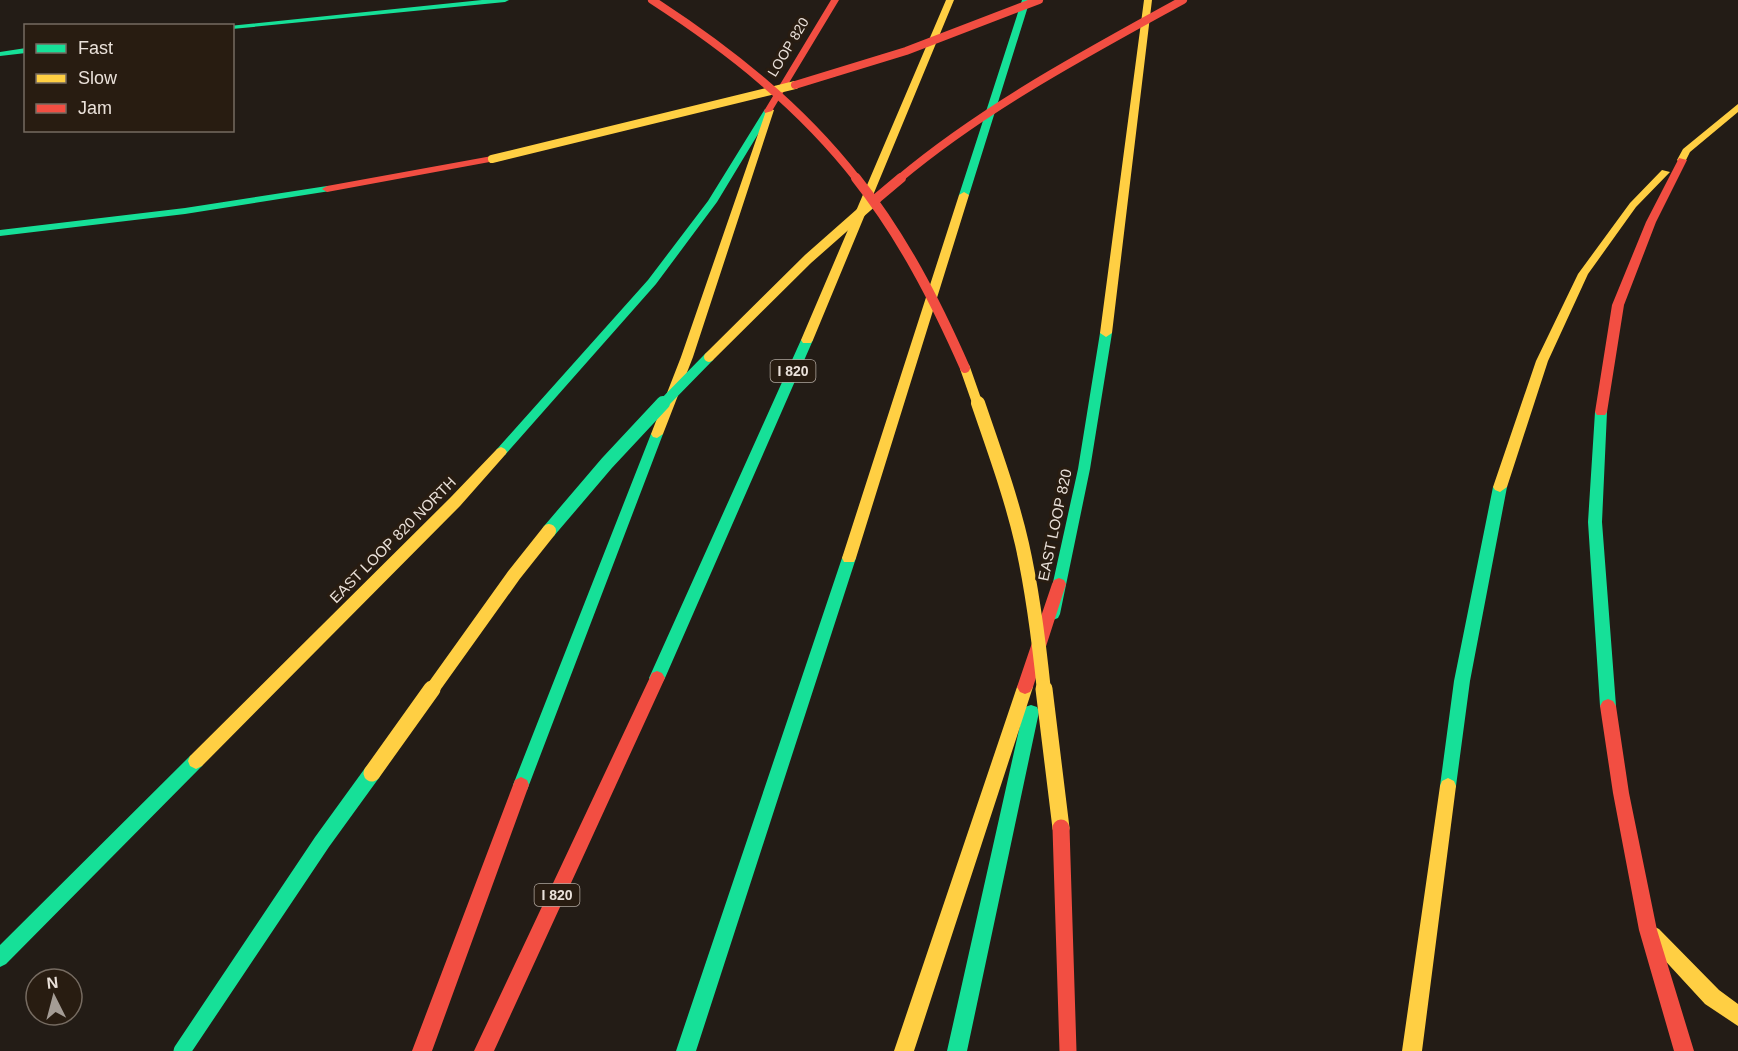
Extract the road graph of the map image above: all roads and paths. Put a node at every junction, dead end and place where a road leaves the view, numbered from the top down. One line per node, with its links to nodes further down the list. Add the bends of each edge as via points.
1 (505, 0): 9 (main road)
2 (652, 0): 26 (main road, bridge, via 755,71 821,132 904,244 939,310 976,395 1007,488 1034,604 1063,852)
3 (835, 0): 13 (main road, LOOP 820)
4 (950, 0): 22 (main road, I 820, via 790,379 630,739)
5 (1026, 0): 23 (main road, via 866,507)
6 (1039, 0): 15 (main road, bridge, via 837,72 632,128 379,181 229,205)
7 (1148, 0): 16 (main road, EAST LOOP 820, via 1111,303 1084,469)
8 (1184, 0): 20 (main road, bridge, via 1053,71 979,119 897,180 808,259 645,420 584,488 500,594 322,842)
9 (234, 27)
10 (24, 50): 11 (main road)
11 (0, 54)
12 (1738, 107): 14 (main road)
13 (770, 110): 18 (main road, EAST LOOP 820 NORTH, via 712,202 652,282 563,385 455,502); 21 (main road, via 687,357)
14 (1686, 151): 17 (main road, via 1651,222 1618,305 1602,399 1595,522 1605,687); 27 (main road, via 1633,205 1583,274 1542,361 1502,478 1462,681)
15 (0, 233)
16 (1059, 584): 24 (main road); 25 (main road, EAST LOOP 820)
17 (1648, 930): 19 (main road, via 1712,997); 28 (main road)
18 (0, 958)
19 (1738, 1016)
20 (182, 1051)
21 (422, 1051)
22 (484, 1051)
23 (686, 1051)
24 (904, 1051)
25 (957, 1051)
26 (1068, 1051)
27 (1412, 1051)
28 (1684, 1051)

